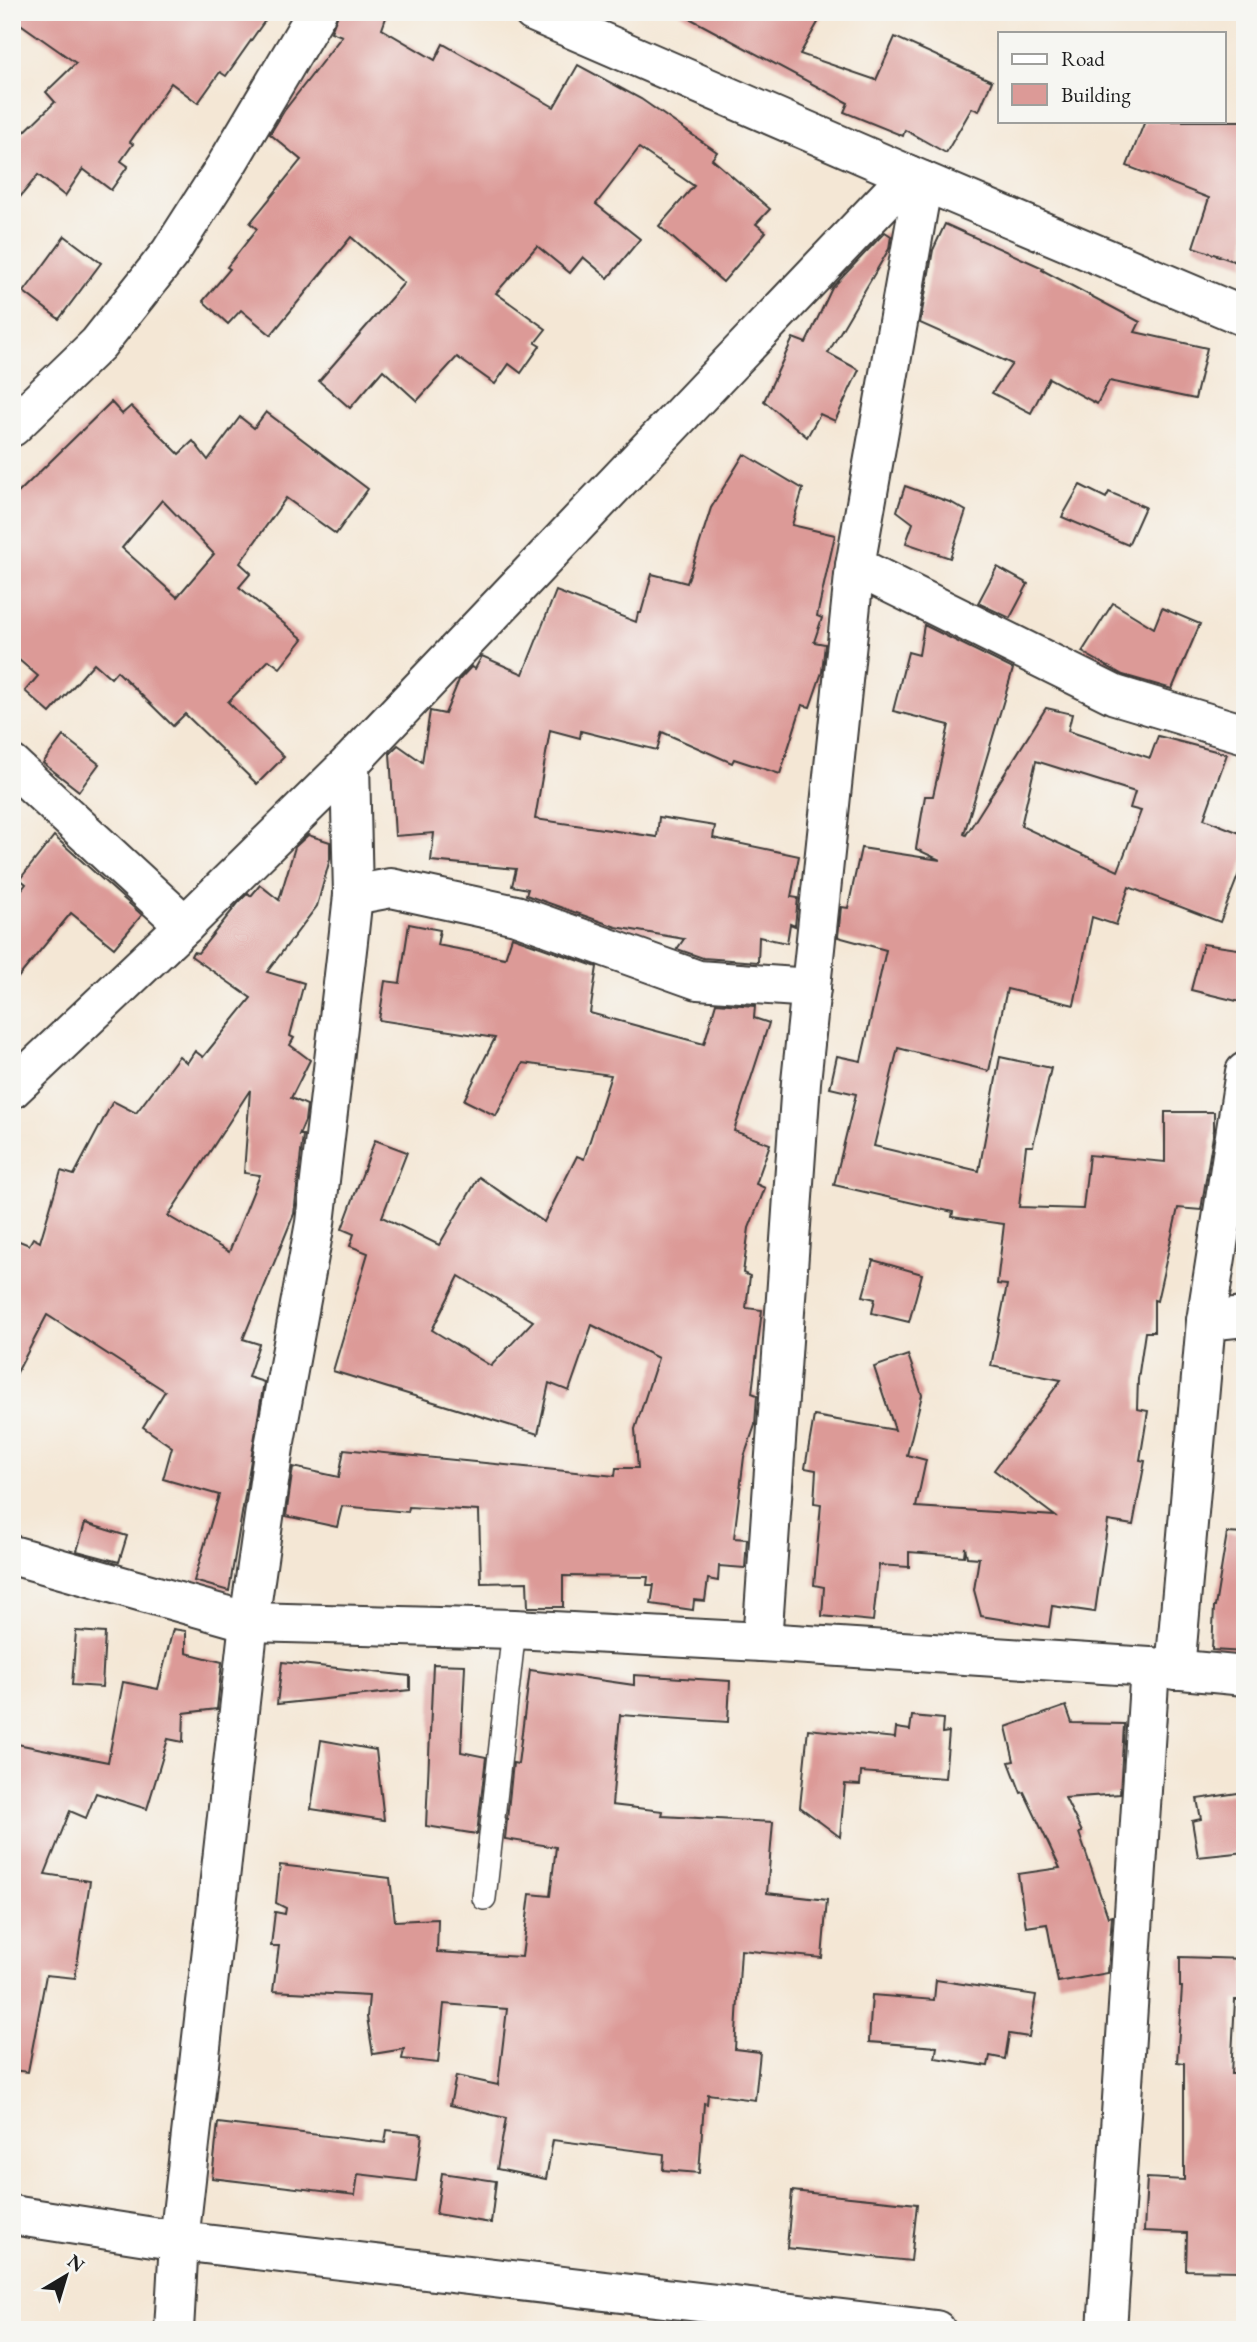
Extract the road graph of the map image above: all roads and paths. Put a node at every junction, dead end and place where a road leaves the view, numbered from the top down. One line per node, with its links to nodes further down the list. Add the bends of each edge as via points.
1 (317, 12): 5 (street, via 170,253 98,344)
2 (533, 12): 3 (street)
3 (916, 178): 4 (street); 6 (street); 8 (street)
4 (1245, 317)
5 (12, 427)
6 (855, 566): 7 (street, via 1115,695); 12 (street)
7 (1245, 734)
8 (350, 763): 10 (street); 11 (street)
9 (12, 765): 11 (street)
10 (353, 895): 12 (street, via 391,888 516,915 698,980); 18 (street, via 315,1223 274,1447)
11 (185, 925): 14 (street)
12 (811, 988): 20 (street)
13 (1245, 1072): 16 (street)
14 (12, 1089)
15 (1245, 1317): 16 (street)
16 (1206, 1321): 21 (street)
17 (12, 1555): 18 (street)
18 (249, 1622): 19 (street); 25 (street)
19 (514, 1629): 20 (street); 23 (lane)
20 (762, 1643): 21 (street)
21 (1162, 1668): 22 (street); 29 (street)
22 (1245, 1676)
23 (484, 1898)
24 (12, 2215): 25 (street)
25 (179, 2241): 26 (street); 27 (street)
26 (894, 2328): 28 (street)
27 (174, 2330)
28 (936, 2330)
29 (1107, 2330)

